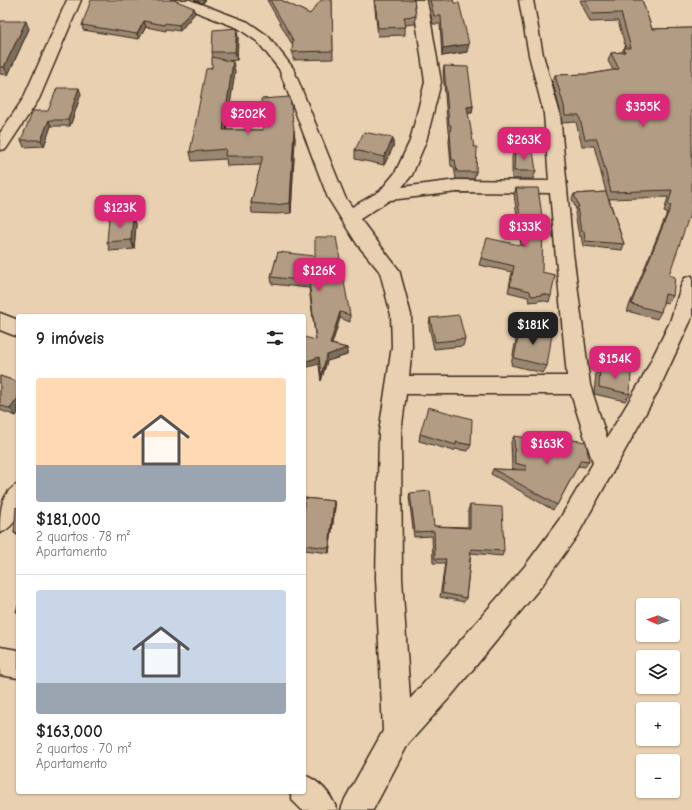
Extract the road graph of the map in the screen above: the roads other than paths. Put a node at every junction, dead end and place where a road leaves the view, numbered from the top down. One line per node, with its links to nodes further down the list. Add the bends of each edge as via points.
1 (74, 0): 6 (street, via 31,100)
2 (178, 0): 5 (street)
3 (420, 0): 8 (street, via 433,82 418,141 403,175)
4 (526, 0): 7 (street, via 536,56 552,114)
5 (204, 4): 9 (street, via 263,39 286,68 336,198)
6 (0, 146)
7 (559, 187): 8 (street, via 457,186); 14 (street)
8 (386, 195): 9 (street)
9 (349, 217): 13 (street, via 389,270 401,315 402,346)
10 (692, 283): 15 (street, via 680,322 650,385)
11 (0, 321): 12 (street)
12 (16, 328)
13 (396, 385): 14 (street); 20 (street, via 390,432 389,578)
14 (579, 385): 15 (street)
15 (604, 463): 20 (street, via 568,528 534,575)
16 (16, 498): 17 (street)
17 (0, 521)
18 (0, 660): 19 (street)
19 (16, 664)
20 (398, 734): 23 (street)
21 (306, 792): 22 (street)
22 (322, 810)
23 (356, 810)

